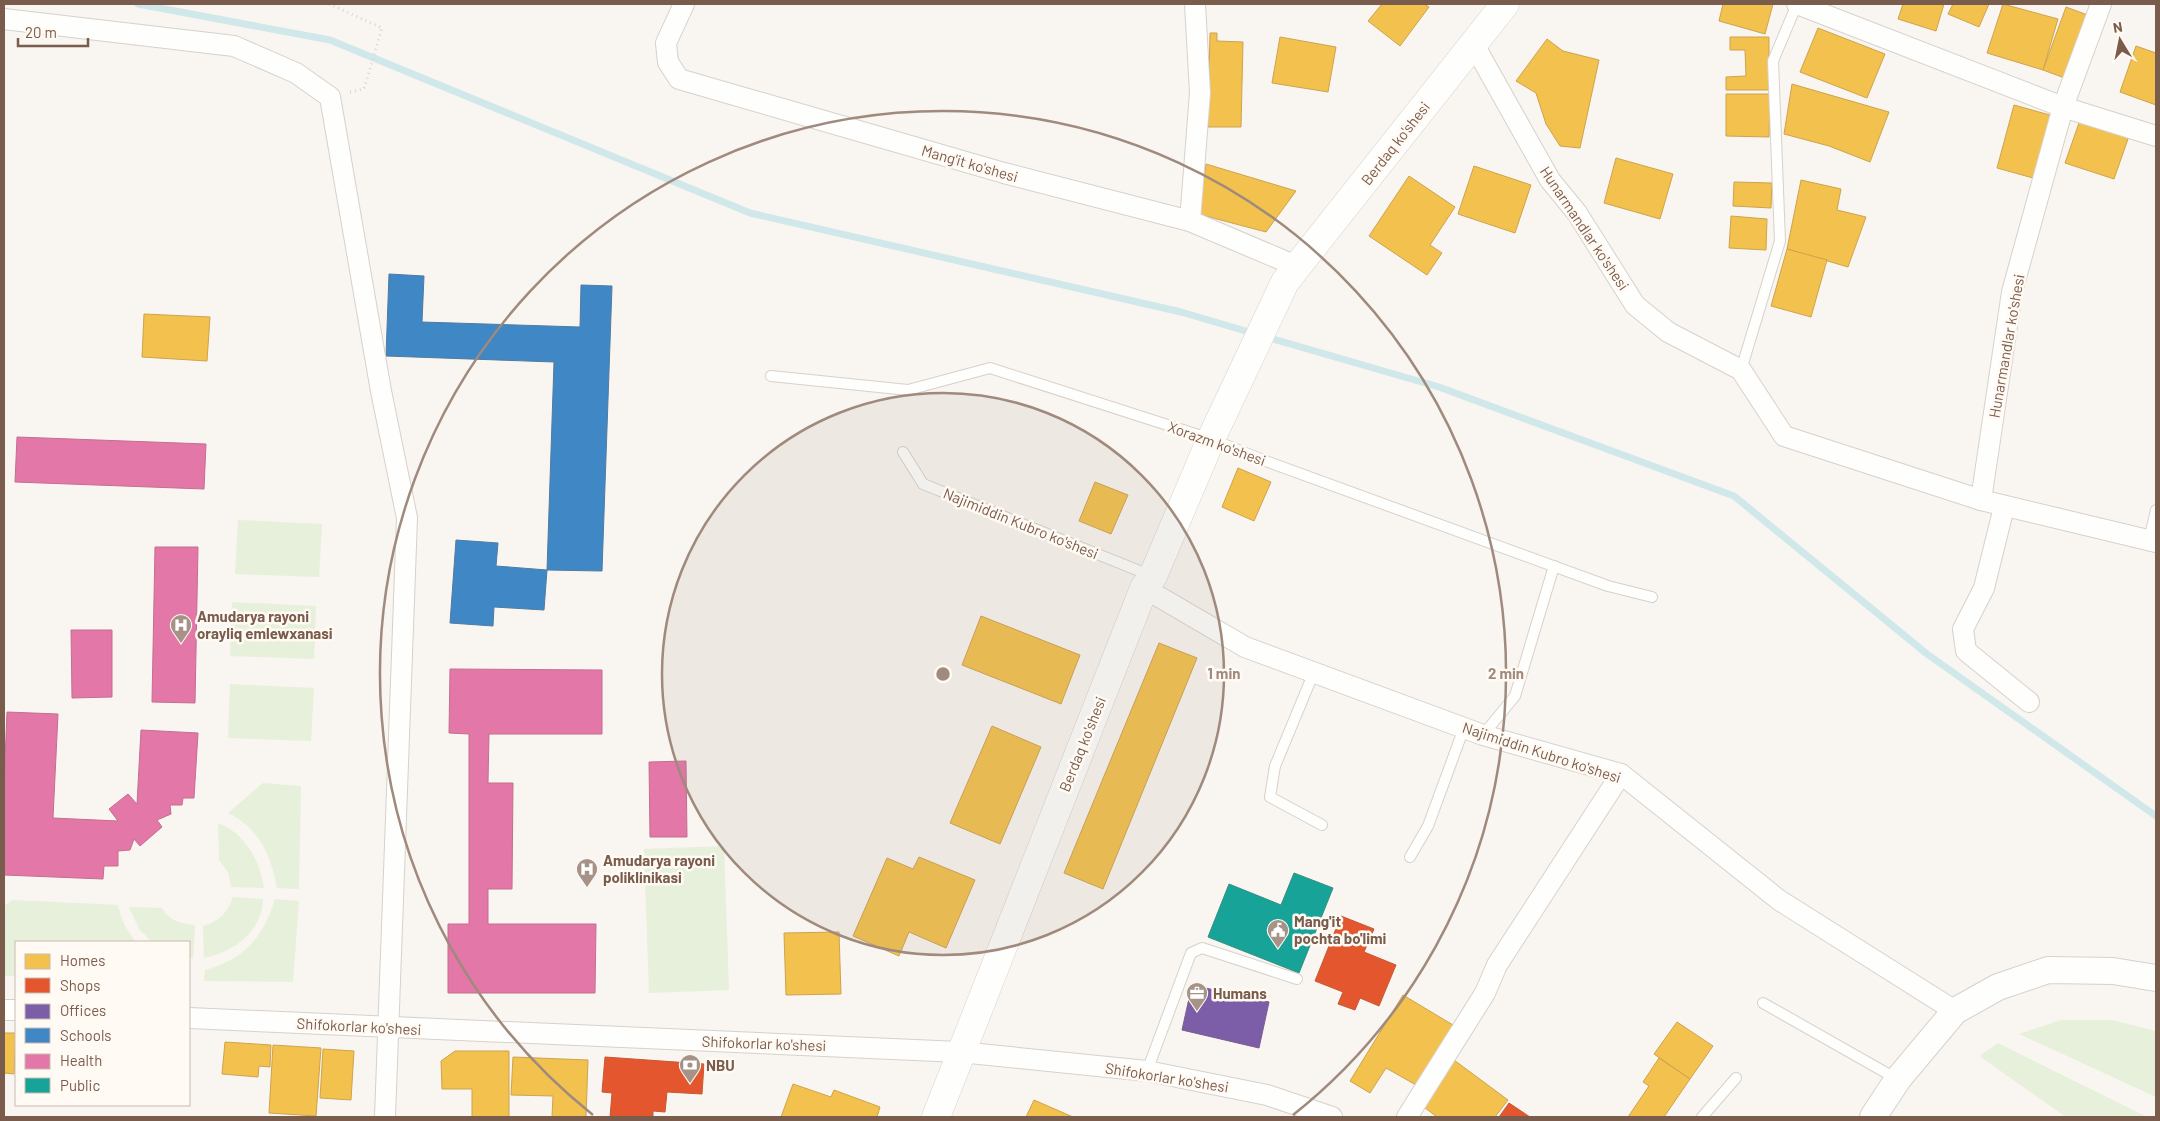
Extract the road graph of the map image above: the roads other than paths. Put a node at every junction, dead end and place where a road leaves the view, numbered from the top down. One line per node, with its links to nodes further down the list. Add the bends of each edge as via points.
1 (684, 4): 10 (street, Mang'it ko'shesi, via 666,43 668,62 679,79 1004,173)
2 (1195, 4): 10 (street, via 1200,93)
3 (1505, 4): 7 (main road, Berdaq ko'shesi)
4 (1797, 4): 8 (street); 12 (lane, via 1773,61 1780,241)
5 (2101, 4): 8 (street, Hunarmandlar ko'shesi)
6 (4, 19): 35 (street, via 234,46 296,73 330,97 406,518)
7 (1474, 43): 11 (main road, Berdaq ko'shesi); 12 (street, Hunarmandlar ko'shesi, via 1550,180 1577,213 1635,305 1668,332)
8 (2063, 107): 9 (street); 16 (street, Hunarmandlar ko'shesi, via 2012,292)
9 (2156, 136)
10 (1190, 221): 11 (street, Mang'it ko'shesi)
11 (1290, 274): 14 (main road, Berdaq ko'shesi)
12 (1741, 370): 16 (street, Hunarmandlar ko'shesi, via 1784,436)
13 (771, 376): 14 (lane, Xorazm ko'shesi, via 908,390 990,368)
14 (1211, 438): 20 (lane, Xorazm ko'shesi); 21 (main road, Berdaq ko'shesi)
15 (903, 452): 21 (lane, Najimiddin Kubro ko'shesi, via 923,484)
16 (1981, 500): 17 (street, Hunarmandlar ko'shesi)
17 (2004, 507): 19 (street, Hunarmandlar ko'shesi); 24 (street, via 1984,588 1963,629 1963,640 1966,651)
18 (2156, 510): 19 (lane, Hunarmandlar ko'shesi)
19 (2152, 541)
20 (1554, 566): 22 (lane, Xorazm ko'shesi, via 1608,586); 26 (lane, via 1515,696)
21 (1148, 582): 23 (street, Najimiddin Kubro ko'shesi, via 1245,647); 36 (main road, Berdaq ko'shesi)
22 (1652, 597)
23 (1314, 672): 25 (street, Najimiddin Kubro ko'shesi); 28 (lane, via 1275,766 1270,798)
24 (2029, 702)
25 (1464, 728): 26 (street, Najimiddin Kubro ko'shesi); 29 (lane, via 1428,826)
26 (1483, 735): 27 (street, Najimiddin Kubro ko'shesi)
27 (1621, 774): 33 (street, Najimiddin Kubro ko'shesi, via 1779,900); 43 (street, via 1497,965 1485,993)
28 (1322, 825)
29 (1410, 857)
30 (2156, 978): 33 (street, via 2113,971 2048,970 1998,987)
31 (1297, 980): 37 (lane, via 1202,948 1191,953)
32 (1763, 1003): 39 (lane)
33 (1954, 1012): 39 (street)
34 (190, 1018): 35 (street, Shifokorlar ko'shesi)
35 (389, 1027): 36 (street, Shifokorlar ko'shesi); 40 (street)
36 (960, 1052): 37 (street, Shifokorlar ko'shesi); 41 (main road, Berdaq ko'shesi)
37 (1148, 1071): 42 (street, Shifokorlar ko'shesi, via 1267,1095)
38 (1736, 1078): 44 (lane)
39 (1898, 1079): 45 (street)
40 (385, 1117)
41 (936, 1117)
42 (1332, 1117)
43 (1407, 1117)
44 (1702, 1117)
45 (1873, 1117)

